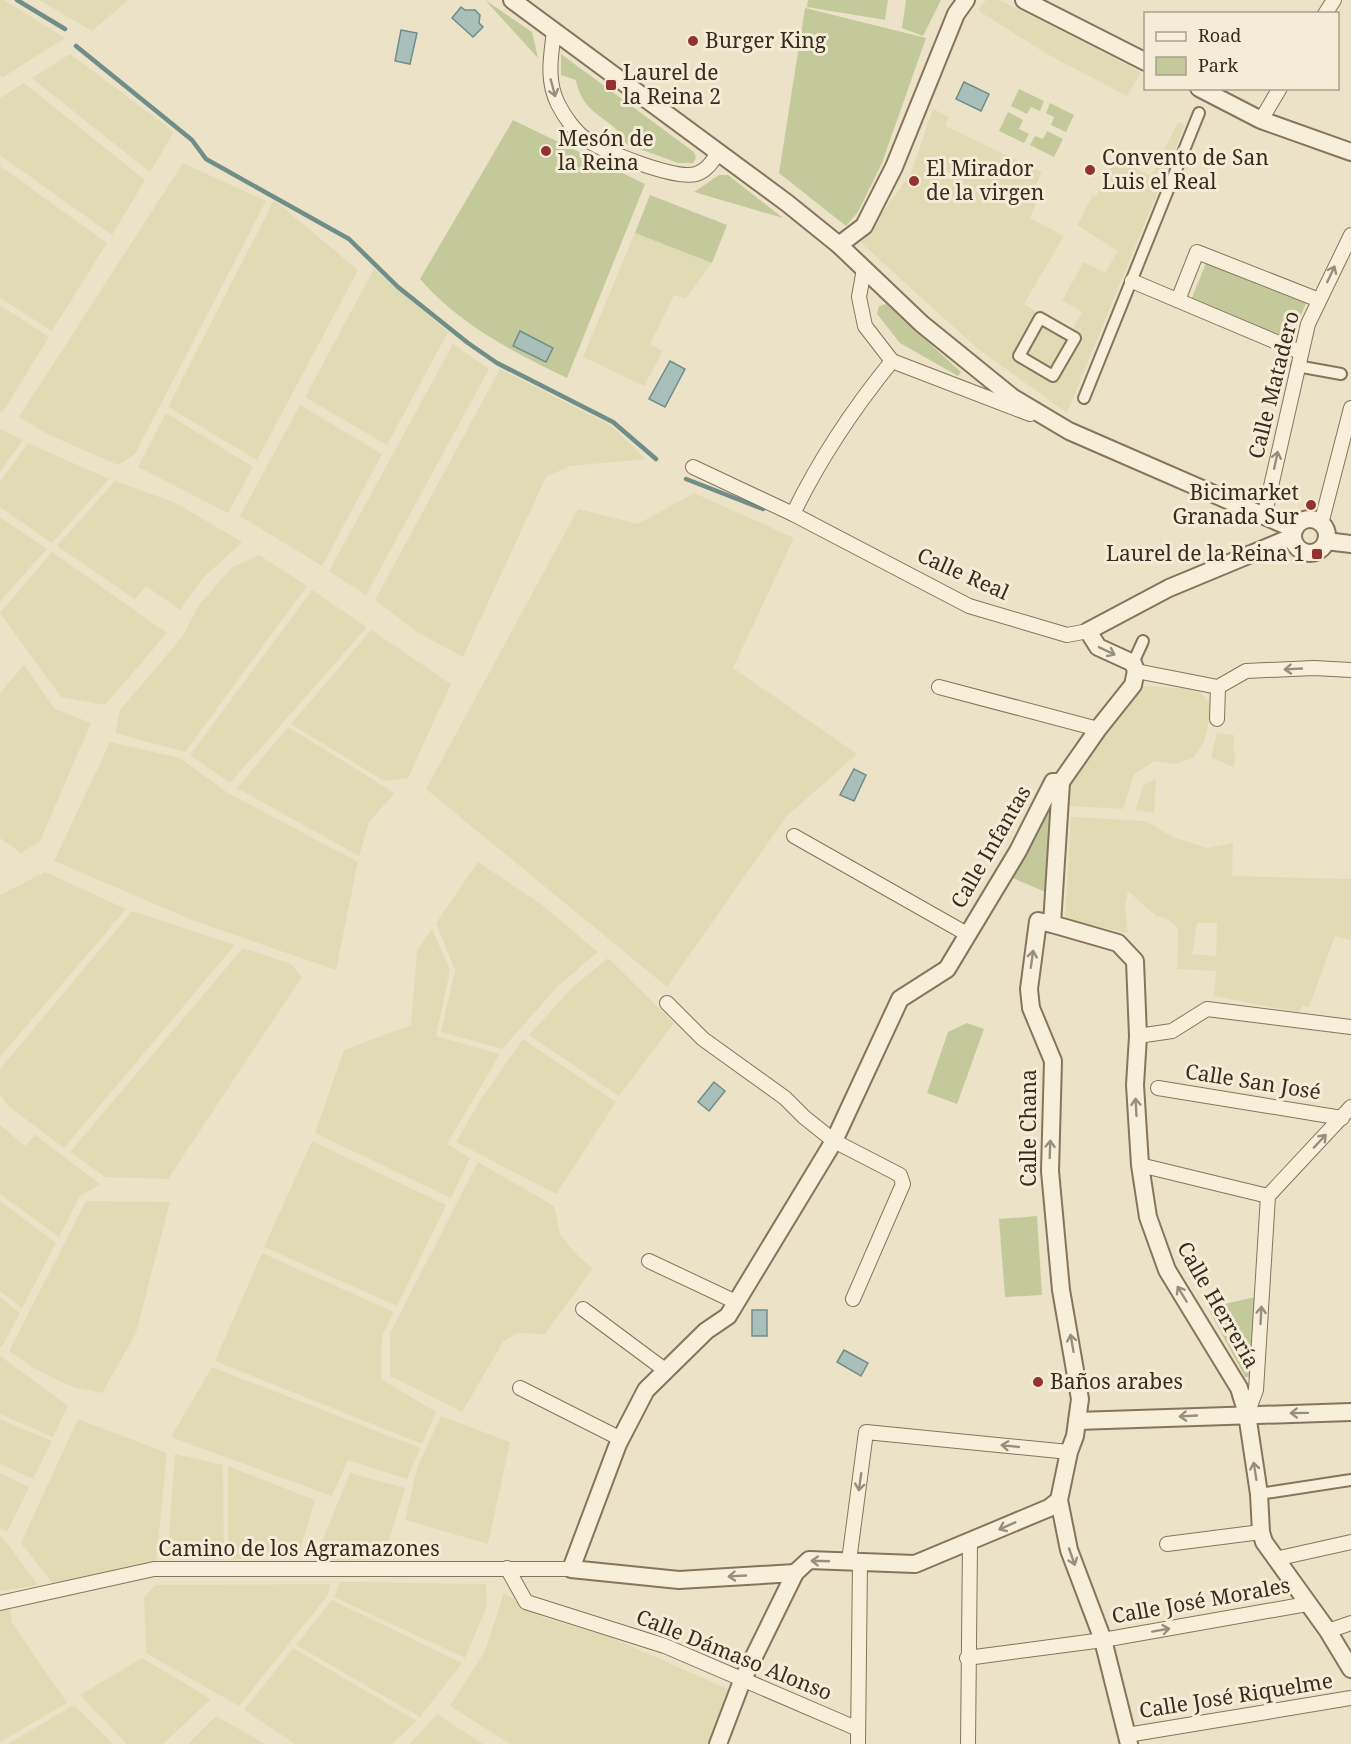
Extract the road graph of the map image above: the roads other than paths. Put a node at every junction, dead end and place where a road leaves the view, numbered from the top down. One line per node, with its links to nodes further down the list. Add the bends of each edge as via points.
1 (512, 0): 4 (street)
2 (966, 0): 13 (street, via 956,14 894,167 864,226)
3 (1024, 0): 5 (street)
4 (554, 31): 10 (street); 10 (street, one-way to 10, via 549,68 557,103 586,139 641,165 682,174 704,171)
5 (1144, 61)
6 (1203, 90): 9 (street)
7 (1279, 90): 9 (street)
8 (1199, 113): 15 (street)
9 (1261, 120): 11 (street)
10 (719, 152): 13 (street)
11 (1351, 152)
12 (1351, 235): 17 (street, Calle Matadero, one-way to 12)
13 (838, 245): 14 (street)
14 (864, 269): 20 (street, via 859,297 866,326); 24 (street, via 922,324 1012,397)
15 (1132, 281): 16 (street); 22 (street)
16 (1178, 300): 17 (street, via 1197,252); 19 (street)
17 (1319, 300): 19 (street, Calle Matadero)
18 (1018, 356): 18 (street, via 1041,318 1075,338 1053,376)
19 (1298, 359): 21 (street); 28 (street, Calle Matadero, one-way to 19)
20 (892, 361): 24 (street); 27 (street, via 840,430)
21 (1341, 374)
22 (1084, 398)
23 (1351, 408): 25 (street)
24 (1057, 424): 28 (street)
25 (1347, 438): 29 (street)
26 (693, 466): 27 (street, Calle Real)
27 (793, 514): 32 (street, Calle Real, via 969,606 1067,635)
28 (1264, 517): 30 (street)
29 (1321, 524): 30 (street, via 1311,519 1301,521); 31 (street)
30 (1293, 533): 31 (street, via 1295,546 1302,552 1312,554); 32 (street, via 1168,588)
31 (1338, 543)
32 (1088, 631): 34 (street, one-way to 34, via 1098,647)
33 (1143, 641): 34 (street)
34 (1135, 667): 37 (street); 39 (street, Calle Infantas, via 1133,685)
35 (1351, 670): 37 (street, one-way to 37, via 1246,671)
36 (939, 687): 39 (street)
37 (1218, 687): 38 (street)
38 (1217, 719)
39 (1098, 729): 40 (street, Calle Infantas)
40 (1061, 782): 42 (street); 43 (street, Calle Infantas, via 1053,782 1018,851)
41 (794, 836): 43 (street, Calle Infantas)
42 (1052, 924): 46 (street, Calle Herrería, via 1118,943 1134,961); 61 (street, Calle Chana, one-way to 42, via 1080,1399 1061,1290 1050,1171 1053,1061 1031,1008 1029,989 1038,921)
43 (967, 934): 50 (street, Calle Infantas, via 947,969 900,999)
44 (667, 1003): 50 (street, via 702,1039 785,1098)
45 (1351, 1027): 46 (street, via 1207,1009 1172,1031)
46 (1138, 1036): 51 (street, Calle Herrería, one-way to 46, via 1135,1085)
47 (1158, 1088): 49 (street, Calle San José)
48 (1351, 1107): 49 (street)
49 (1342, 1118): 52 (street, one-way to 49)
50 (834, 1141): 54 (street, via 900,1175 903,1184); 55 (street, Calle Infantas)
51 (1140, 1165): 52 (street); 60 (street, Calle Herrería, one-way to 51, via 1239,1388 1167,1270 1148,1217)
52 (1268, 1196): 60 (street, one-way to 52, via 1256,1390)
53 (649, 1261): 55 (street)
54 (852, 1299)
55 (736, 1302): 57 (street, Calle Infantas, via 728,1316)
56 (583, 1309): 57 (street)
57 (665, 1370): 62 (street, Calle Infantas, via 646,1390)
58 (520, 1388): 62 (street)
59 (1351, 1412): 60 (street, one-way to 60)
60 (1247, 1414): 61 (street, one-way to 61); 65 (street, Calle Herrería, one-way to 60)
61 (1077, 1421): 63 (street)
62 (621, 1439): 74 (street, Calle Infantas)
63 (1069, 1452): 66 (street); 72 (street, one-way to 72, via 866,1432)
64 (1351, 1480): 65 (street)
65 (1259, 1494): 67 (street, Calle Herrería)
66 (1059, 1500): 69 (street, one-way to 69); 80 (street, one-way to 80, via 1069,1550)
67 (1261, 1532): 70 (street); 71 (street, Calle Herrería)
68 (1351, 1542): 71 (street)
69 (970, 1543): 72 (street, via 915,1564); 81 (street)
70 (1167, 1544)
71 (1275, 1559): 77 (street, Calle Herrería)
72 (855, 1562): 75 (street, one-way to 75, via 809,1560); 85 (street)
73 (500, 1568): 74 (street, Camino de los Agramazones); 76 (street, Camino de los Agramazones, via 154,1569); 83 (street, Calle Dámaso Alonso, via 526,1602 665,1646)
74 (571, 1569): 75 (street, one-way to 74, via 679,1580)
75 (795, 1573): 83 (street)
76 (0, 1603)
77 (1307, 1604): 79 (street, Calle Herrería); 80 (street, Calle José Morales, one-way to 77)
78 (1351, 1623): 79 (street)
79 (1328, 1631): 82 (street, Calle Herrería)
80 (1103, 1640): 81 (street, Calle José Morales); 86 (street)
81 (967, 1658): 89 (street)
82 (1351, 1669)
83 (742, 1681): 85 (street, Calle Dámaso Alonso); 87 (street)
84 (1351, 1698): 86 (street, Calle José Riquelme)
85 (858, 1729): 88 (street)
86 (1128, 1740)
87 (718, 1744)
88 (858, 1744)
89 (968, 1744)

